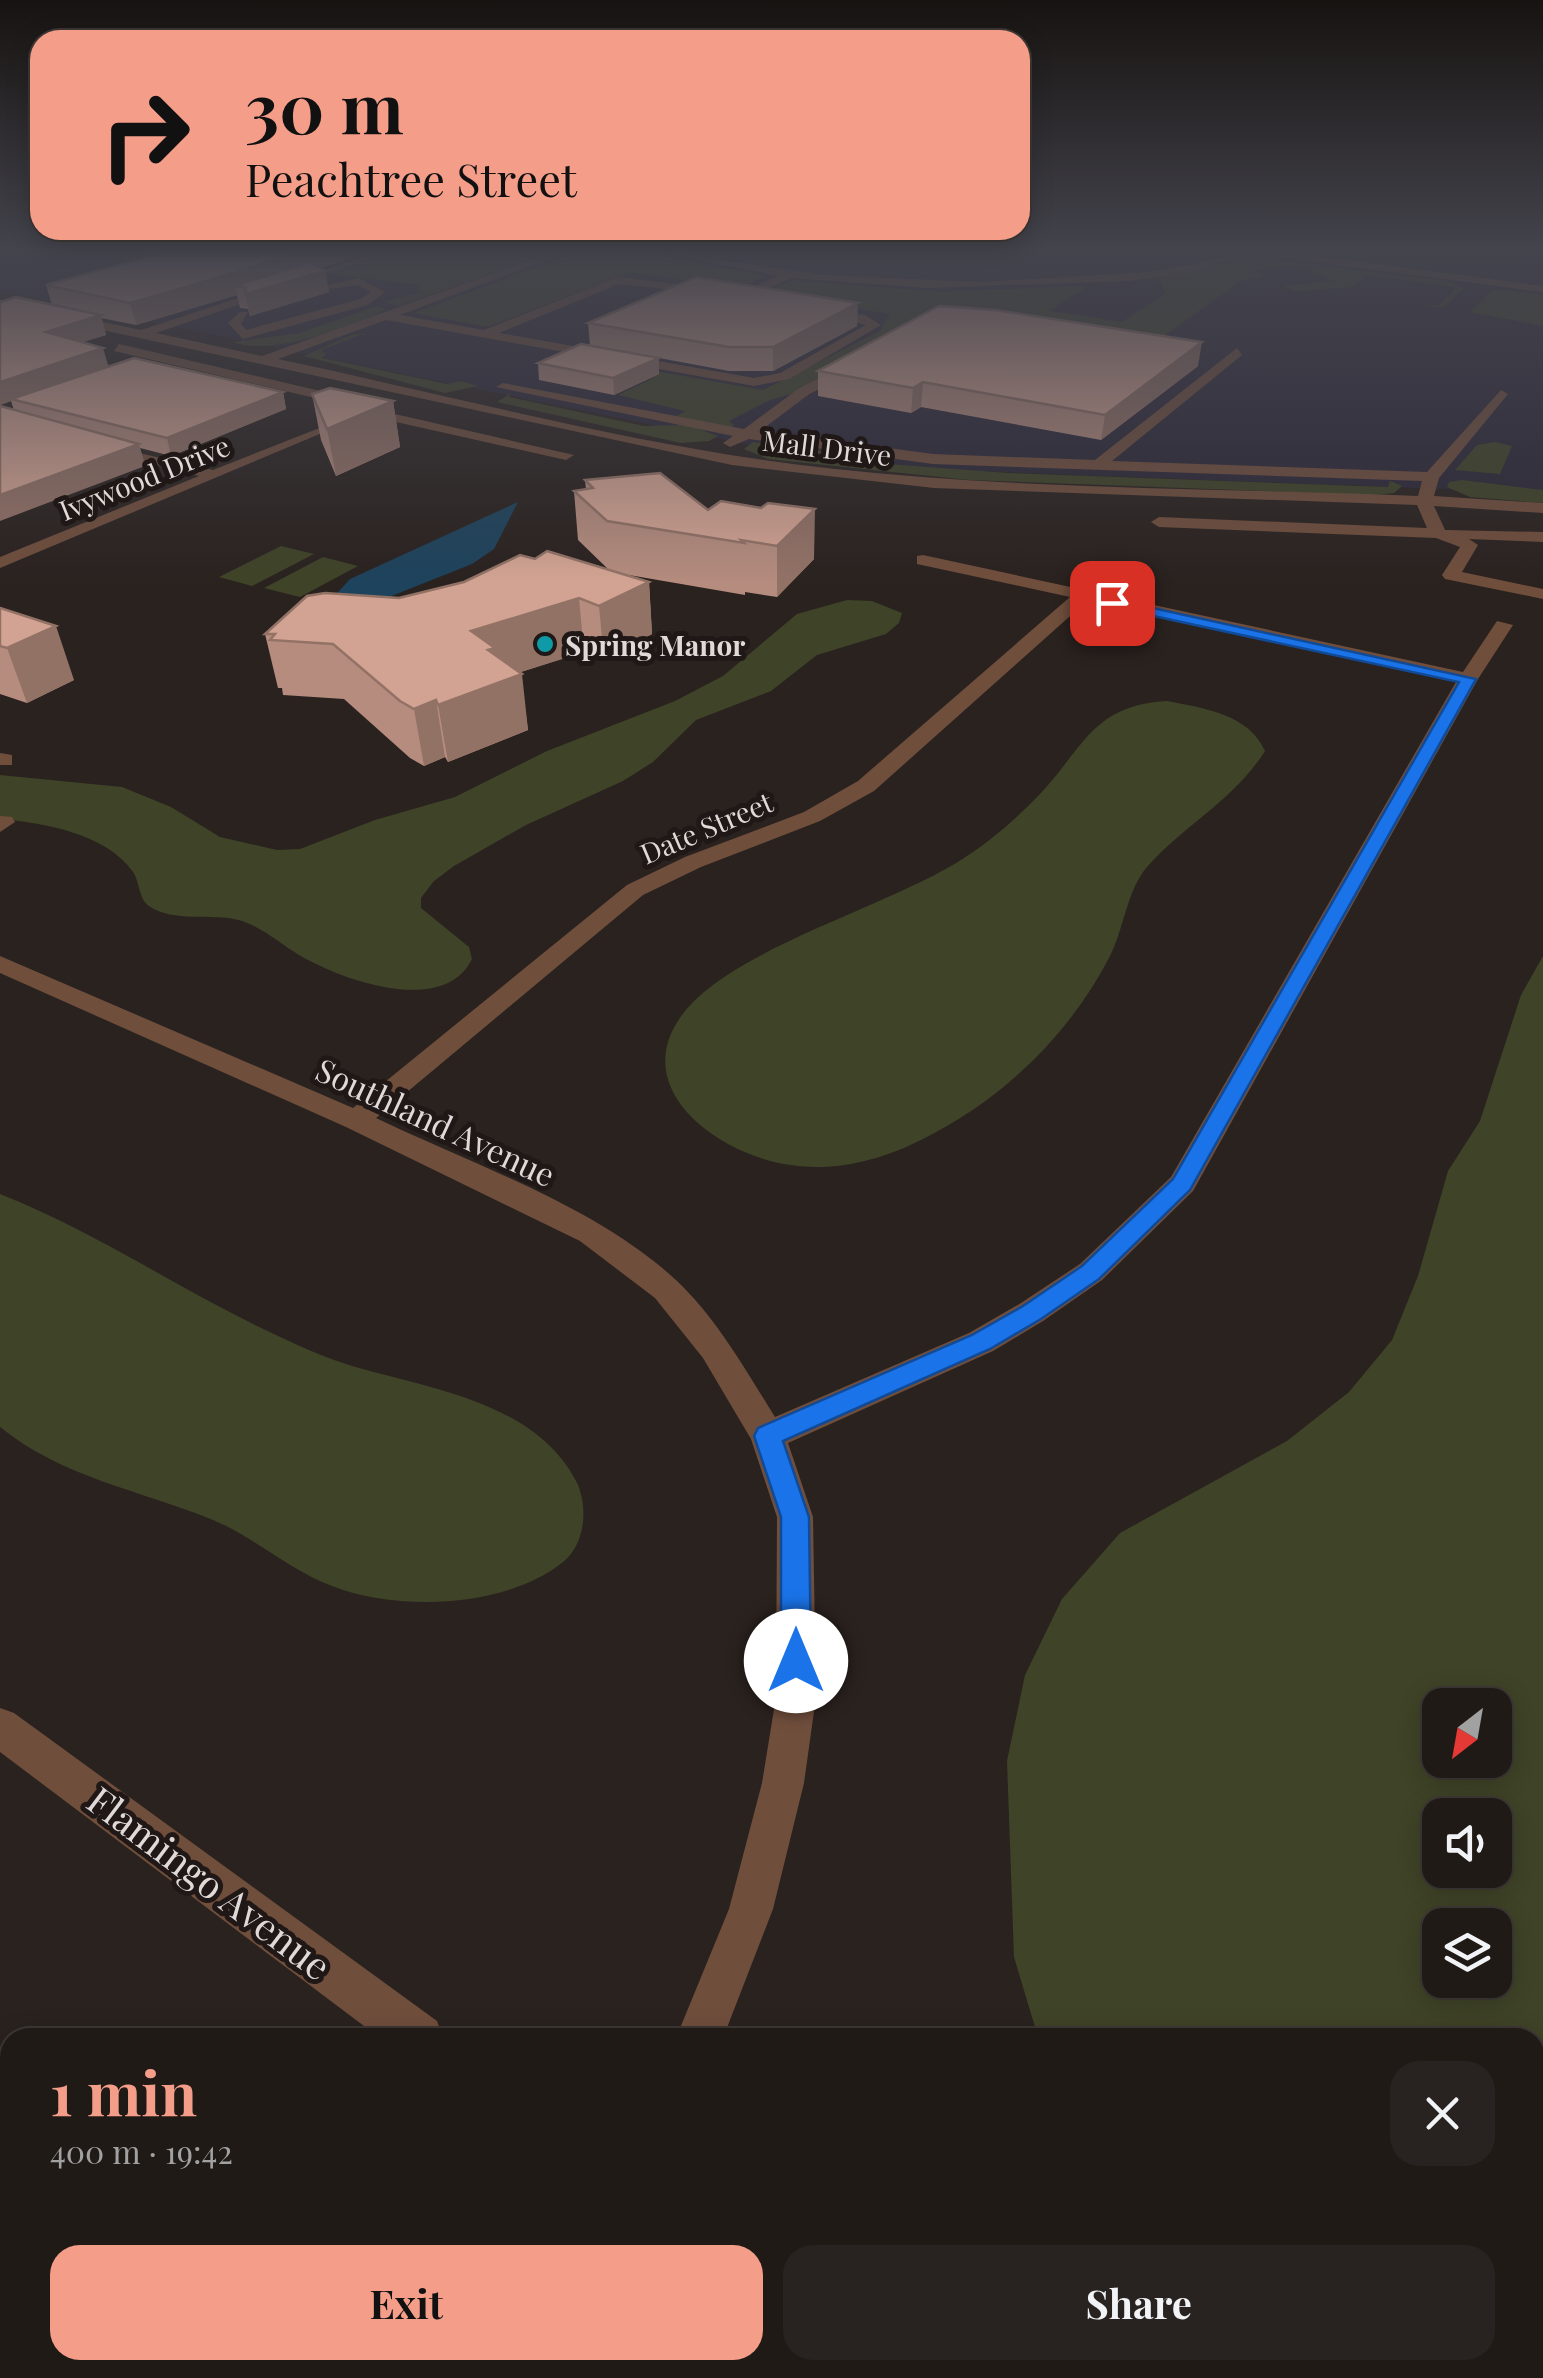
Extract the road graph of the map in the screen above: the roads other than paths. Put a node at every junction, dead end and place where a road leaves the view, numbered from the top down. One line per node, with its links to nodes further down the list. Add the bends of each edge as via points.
1 (161, 361): 8 (street)
2 (275, 361): 13 (street, Mall Drive)
3 (560, 361): 9 (street)
4 (630, 361): 5 (street, via 741,381 766,381)
5 (805, 361)
6 (859, 361): 17 (street)
7 (1226, 361): 21 (street)
8 (164, 362): 10 (street); 16 (street, via 359,404)
9 (549, 366)
10 (126, 370)
11 (534, 373): 12 (street)
12 (503, 387): 15 (street); 17 (street)
13 (417, 392): 15 (street, Mall Drive); 16 (street, Ivywood Drive)
14 (1501, 394): 23 (street)
15 (468, 403): 20 (street, Mall Drive)
16 (368, 412): 19 (street); 22 (street, Ivywood Drive)
17 (747, 434): 20 (street); 21 (street, via 895,456)
18 (90, 443): 22 (street)
19 (566, 456)
20 (711, 456): 24 (street, Mall Drive, via 963,486)
21 (1097, 466): 23 (street)
22 (215, 475): 30 (street, Ivywood Drive)
23 (1431, 477): 24 (street)
24 (1424, 502): 25 (street, Mall Drive); 27 (street)
25 (1543, 508)
26 (1159, 522): 27 (street)
27 (1438, 533): 28 (street); 31 (street, via 1470,545 1451,575)
28 (1543, 537)
29 (924, 560): 32 (street)
30 (1, 562)
31 (1543, 594)
32 (1082, 596): 34 (street); 36 (street, Date Street, via 839,806 673,868 635,890)
33 (1504, 625): 34 (street)
34 (1468, 679): 37 (street, via 1182,1184 1090,1272 1032,1312 981,1342)
35 (0, 964): 36 (street, Southland Avenue)
36 (356, 1120): 37 (street, Southland Avenue, via 591,1233 666,1290 715,1349)
37 (768, 1436): 40 (street, Southland Avenue, via 795,1517 796,1697 784,1784 751,1909)
38 (0, 1727): 39 (street, Flamingo Avenue)
39 (406, 2028)
40 (703, 2028)

